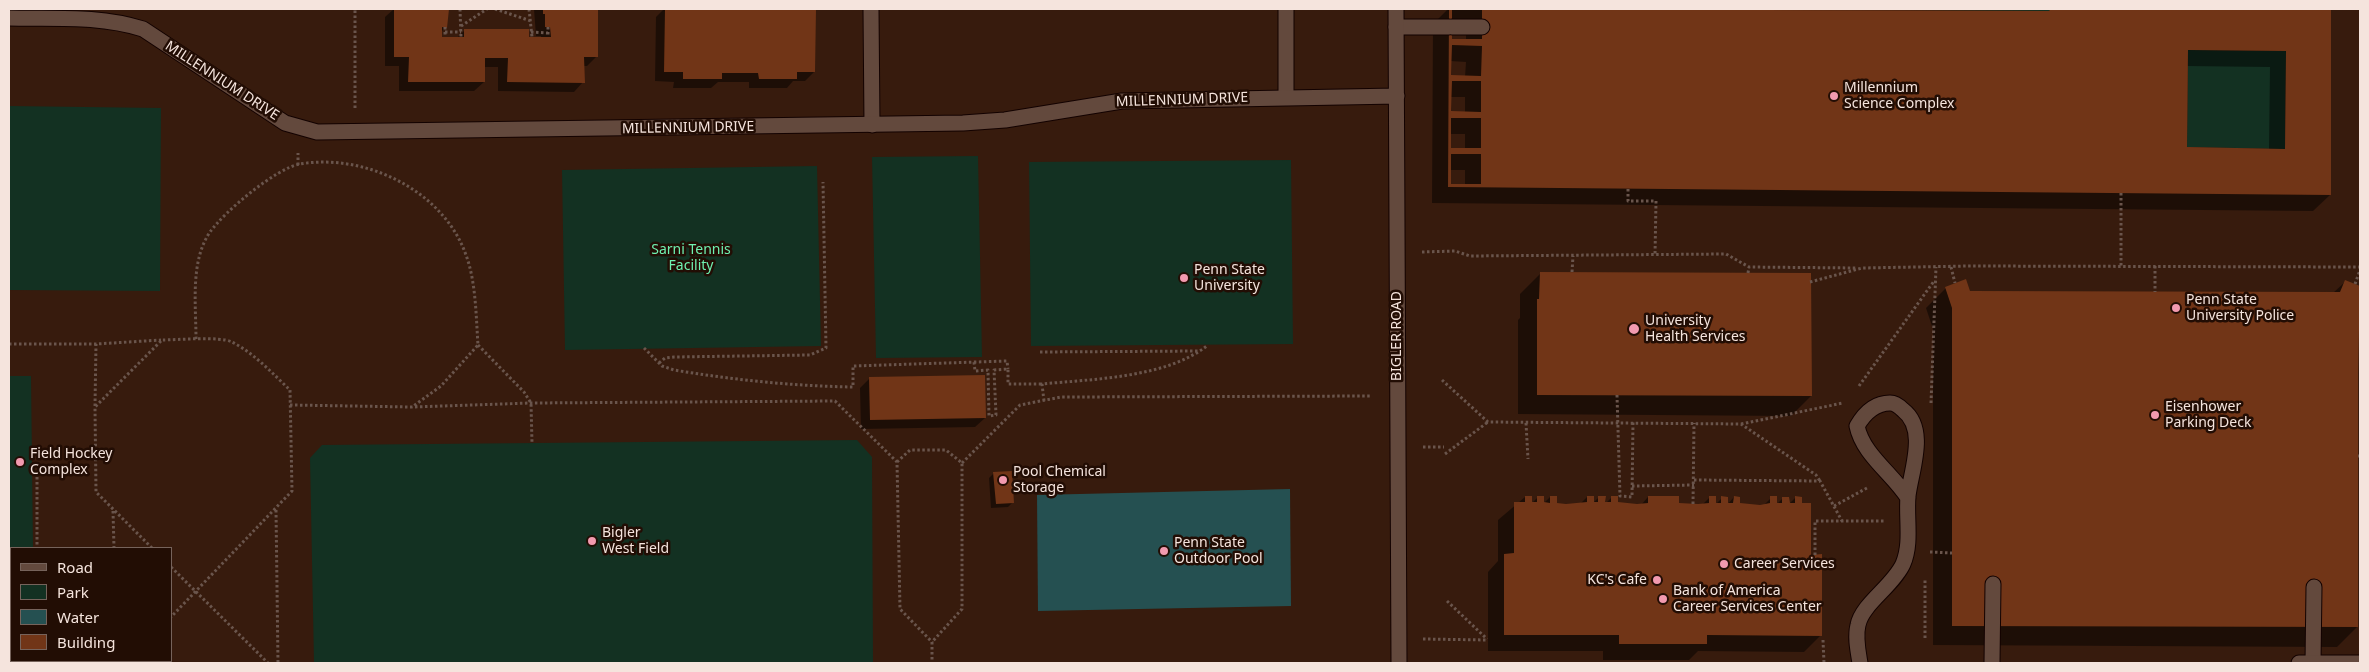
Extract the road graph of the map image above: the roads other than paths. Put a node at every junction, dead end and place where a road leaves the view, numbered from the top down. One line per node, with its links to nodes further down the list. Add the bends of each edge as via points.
1 (871, 9): 9 (street)
2 (1286, 9): 8 (street)
3 (1396, 9): 5 (street, BIGLER ROAD)
4 (9, 18): 9 (street, MILLENNIUM DRIVE, via 101,19 143,29 285,123 317,132)
5 (1396, 27): 6 (street); 7 (street, BIGLER ROAD)
6 (1482, 27)
7 (1397, 96): 8 (street, MILLENNIUM DRIVE); 13 (street, BIGLER ROAD)
8 (1286, 97): 9 (street, MILLENNIUM DRIVE, via 1122,101 1005,120)
9 (872, 125)
10 (1908, 498): 10 (street, via 1915,457 1915,427 1910,415 1900,407 1892,403 1882,404 1862,416 1857,426 1859,437); 14 (street, via 1904,563 1888,587 1863,612 1858,624)
11 (1992, 584): 15 (street)
12 (2314, 587): 17 (street)
13 (1399, 663)
14 (1860, 663)
15 (1992, 663)
16 (2299, 663): 17 (street)
17 (2314, 663): 18 (street)
18 (2360, 663)

